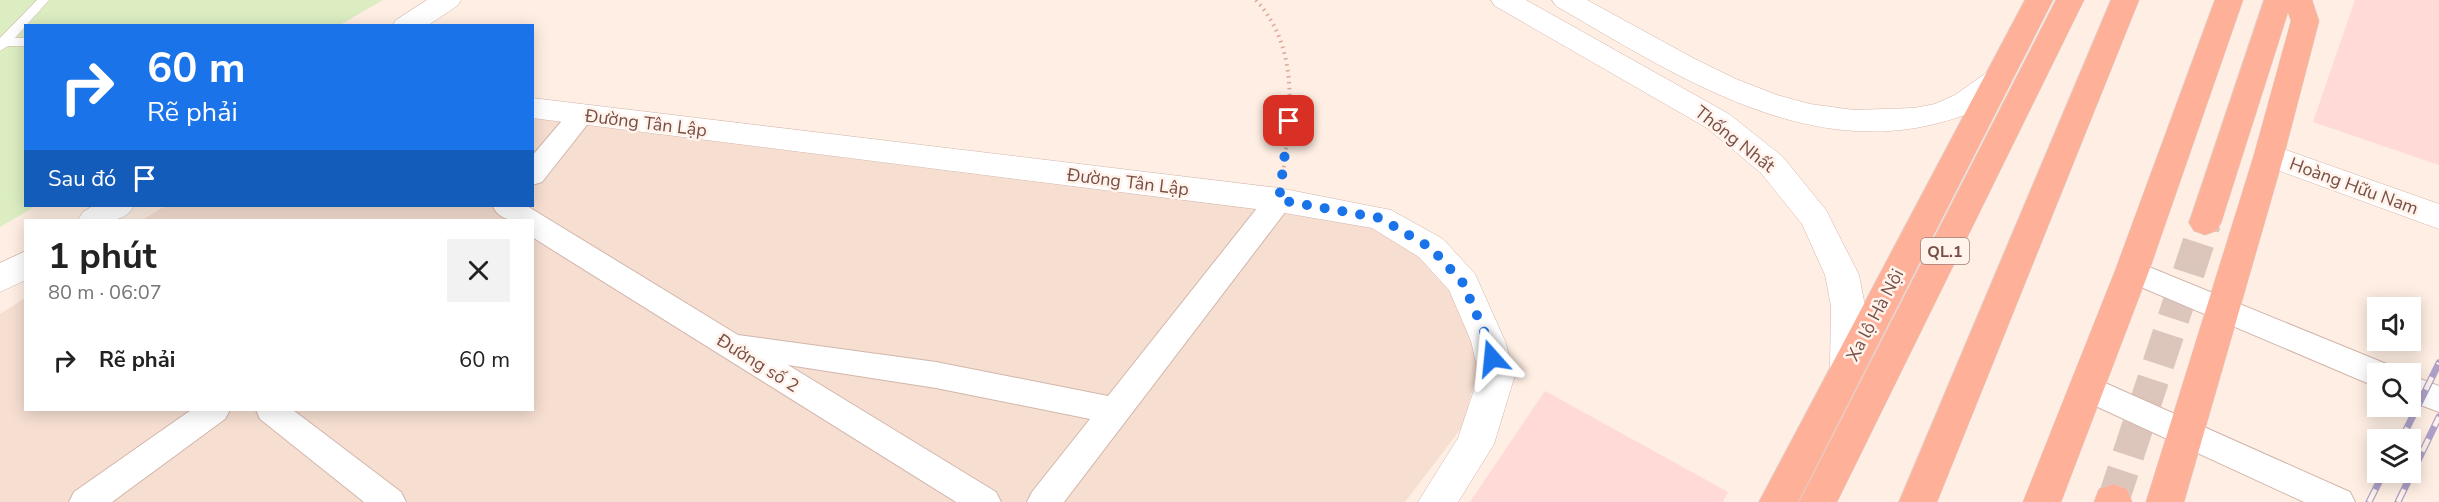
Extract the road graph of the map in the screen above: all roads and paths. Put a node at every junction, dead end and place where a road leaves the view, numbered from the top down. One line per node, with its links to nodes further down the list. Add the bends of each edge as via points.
1 (43, 0): 14 (lane)
2 (447, 0): 12 (street)
3 (1256, 0): 22 (path, via 1275,25 1287,61 1290,108)
4 (1505, 0): 17 (street, Thống Nhất)
5 (1566, 0): 15 (street, Thống Nhất)
6 (2039, 0): 16 (highway, Xa lộ Hà Nội / QL.1)
7 (2070, 0): 29 (highway, Xa lộ Hà Nội / QL.1)
8 (2126, 0): 51 (highway)
9 (2229, 0): 31 (highway)
10 (2278, 0): 27 (highway)
11 (2298, 0): 20 (highway, via 2305,21)
12 (409, 24)
13 (24, 42): 14 (lane)
14 (2, 44)
15 (1707, 77): 16 (street, Thống Nhất, via 1786,110 1873,123 1950,111 1986,91); 17 (street)
16 (1999, 78): 26 (highway, Xa lộ Hà Nội / QL.1)
17 (1689, 103): 35 (street, Thống Nhất, via 1719,121 1772,165 1815,218 1842,275 1848,306)
18 (534, 108): 19 (street, Đường Tân Lập)
19 (581, 115): 21 (street); 22 (street, Đường Tân Lập)
20 (2269, 155): 24 (street, Hoàng Hữu Nam); 33 (highway)
21 (534, 173)
22 (1279, 200): 40 (street); 48 (street, Đường Tân Lập, via 1380,218 1431,248 1463,283 1488,341 1497,375 1475,444)
23 (116, 207): 25 (street)
24 (2439, 217)
25 (96, 219)
26 (1925, 219): 29 (highway); 35 (highway, Xa lộ Hà Nội / QL.1)
27 (2205, 223)
28 (534, 228): 34 (street, Đường số 2)
29 (1954, 234): 50 (highway, Xa lộ Hà Nội / QL.1)
30 (24, 264): 32 (street)
31 (2132, 271): 33 (street); 37 (highway)
32 (0, 279)
33 (2221, 309): 36 (street); 43 (highway)
34 (729, 345): 40 (street, via 936,375); 46 (street, Đường số 2)
35 (1848, 367): 49 (highway, Xa lộ Hà Nội / QL.1)
36 (2367, 369)
37 (2085, 387): 43 (street); 52 (highway)
38 (2421, 392): 39 (street)
39 (2439, 399)
40 (1113, 410): 47 (street)
41 (213, 411): 44 (street)
42 (272, 411): 45 (street)
43 (2184, 433): 53 (highway); 54 (street)
44 (86, 502)
45 (389, 502)
46 (984, 502)
47 (1044, 502)
48 (1437, 502)
49 (1778, 502)
50 (1818, 502)
51 (1918, 502)
52 (2042, 502)
53 (2164, 502)
54 (2338, 502)

